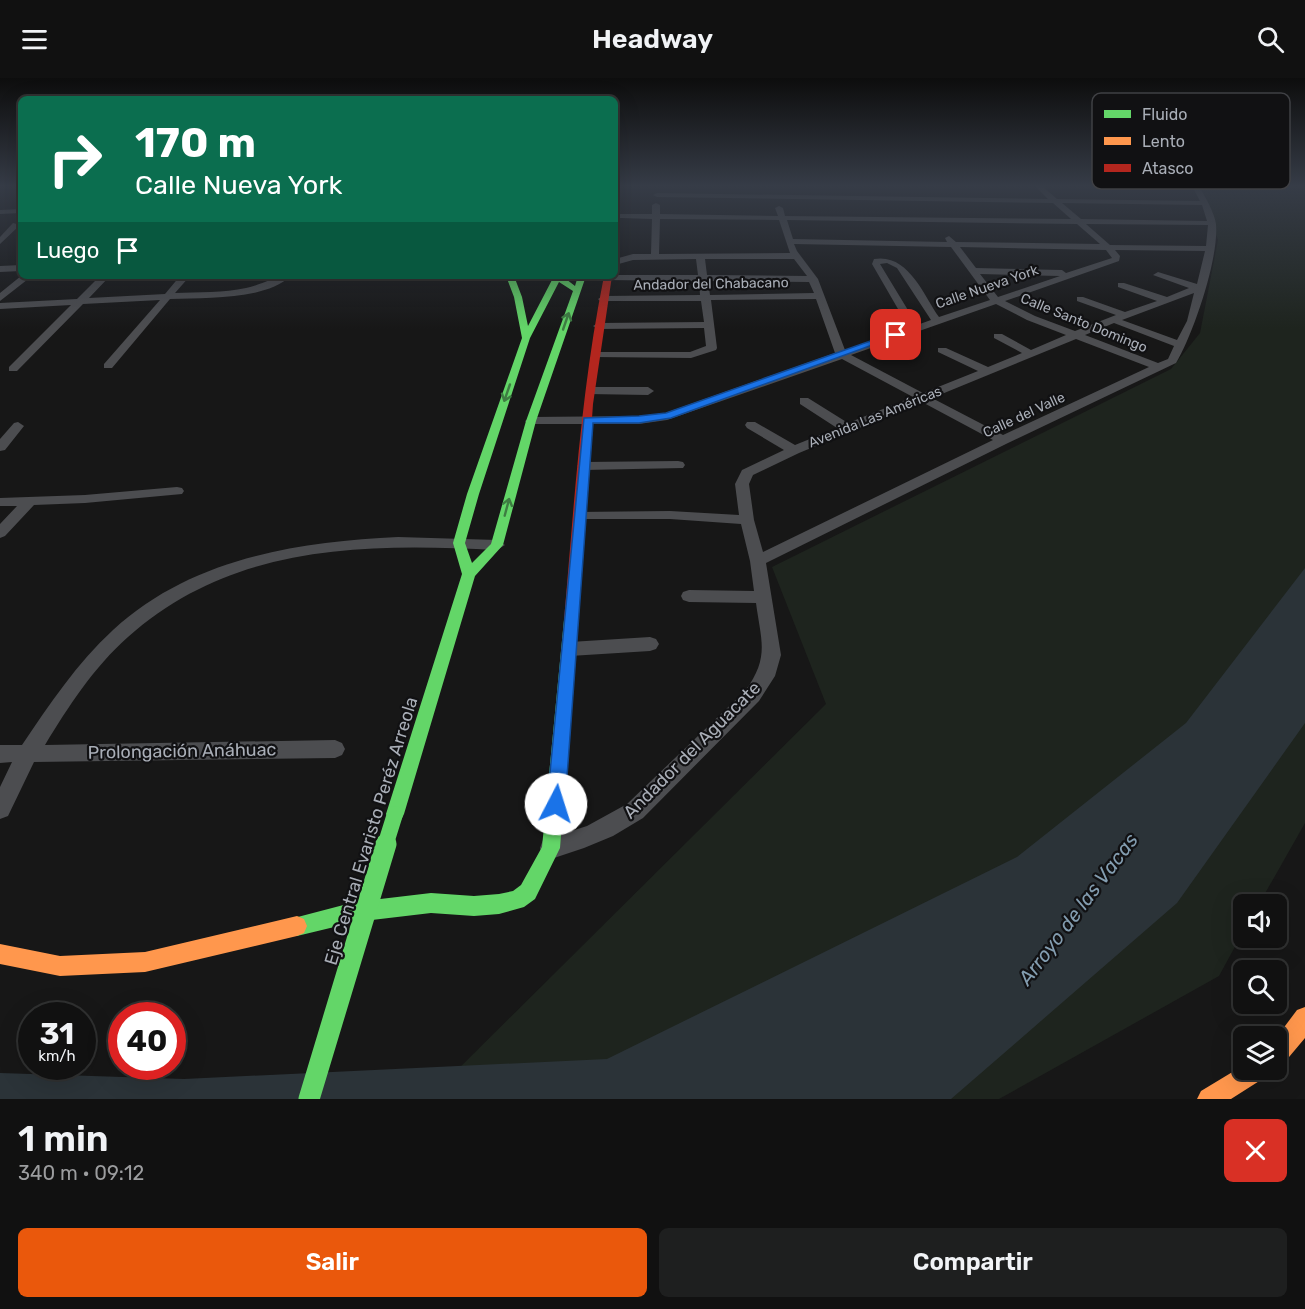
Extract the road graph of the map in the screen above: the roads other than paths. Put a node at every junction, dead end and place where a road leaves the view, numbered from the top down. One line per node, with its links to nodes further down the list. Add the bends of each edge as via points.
1 (655, 234): 12 (street)
2 (786, 234): 6 (street)
3 (946, 234): 9 (street, Calle Santo Domingo)
4 (1093, 234): 10 (street)
5 (1211, 234): 11 (street, Calle del Valle)
6 (788, 241): 9 (street); 14 (street)
7 (0, 242): 8 (street)
8 (10, 242)
9 (953, 244): 10 (street); 18 (street, Calle Santo Domingo)
10 (1107, 246): 11 (street); 19 (street, Calle Nueva York, via 1116,256 1113,262)
11 (1210, 249): 34 (street, Calle del Valle)
12 (655, 256): 13 (street); 15 (street)
13 (700, 256): 14 (street); 22 (street)
14 (796, 256): 32 (street)
15 (618, 260)
16 (18, 268): 17 (street)
17 (0, 269)
18 (973, 271): 19 (street, Calle Nueva York); 42 (street, Calle Santo Domingo)
19 (1072, 273): 42 (street, Calle Nueva York)
20 (1158, 275): 34 (street)
21 (618, 277): 22 (street)
22 (703, 278): 32 (street); 38 (street)
23 (23, 279): 39 (street)
24 (102, 279): 43 (street)
25 (183, 279): 36 (street)
26 (281, 279): 36 (street, via 252,291)
27 (511, 279): 53 (main road)
28 (556, 279): 53 (main road)
29 (561, 279): 35 (main road)
30 (581, 279): 35 (main road, Eje Central Evaristo Peréz Arreola)
31 (608, 279): 40 (main road)
32 (813, 279): 37 (street)
33 (1121, 285): 44 (street)
34 (1198, 287): 44 (street, Avenida Las Américas); 54 (street, Calle del Valle, via 1197,304)
35 (576, 290): 68 (main road, Eje Central Evaristo Peréz Arreola, one-way to 35)
36 (169, 296): 43 (street); 59 (street)
37 (819, 296): 38 (street, Andador del Chabacano); 56 (street)
38 (704, 297): 40 (street, Andador del Chabacano); 48 (street)
39 (0, 298)
40 (603, 299): 49 (main road)
41 (1080, 299): 46 (street)
42 (995, 300): 47 (street, Calle Nueva York); 52 (street, Calle Santo Domingo)
43 (79, 301): 45 (street); 61 (street)
44 (1168, 301): 46 (street, Avenida Las Américas)
45 (0, 306)
46 (1119, 317): 52 (street, Avenida Las Américas); 54 (street)
47 (936, 320): 50 (street, Calle Nueva York); 50 (street, via 900,266 888,260 877,261)
48 (709, 325): 49 (street); 58 (street, via 712,348 691,355)
49 (598, 326): 58 (main road)
50 (914, 328): 56 (street, Calle Nueva York)
51 (998, 336): 57 (street)
52 (1076, 336): 57 (street, Avenida Las Américas); 60 (street, Calle Santo Domingo)
53 (526, 338): 83 (main road, one-way to 83)
54 (1182, 345): 60 (street, Calle del Valle, via 1172,361)
55 (942, 350): 62 (street)
56 (841, 354): 65 (street); 67 (street, Calle Nueva York, via 668,416)
57 (1031, 354): 62 (street, Avenida Las Américas)
58 (597, 355): 63 (main road)
59 (108, 366)
60 (1161, 368): 72 (street, Calle del Valle)
61 (13, 369)
62 (988, 371): 65 (street, Avenida Las Américas)
63 (592, 391): 64 (street); 67 (main road)
64 (648, 391)
65 (923, 398): 71 (street, Avenida Las Américas); 72 (street)
66 (804, 401): 71 (street)
67 (588, 420): 68 (street, Calle Nueva York); 76 (main road)
68 (531, 421): 84 (main road, Eje Central Evaristo Peréz Arreola, one-way to 68)
69 (751, 425): 74 (street)
70 (18, 426): 73 (street)
71 (848, 429): 74 (street, Avenida Las Américas)
72 (1003, 440): 85 (street, Calle del Valle)
73 (0, 447)
74 (794, 450): 81 (street, Avenida Las Américas, via 754,468 743,478)
75 (678, 465): 76 (street)
76 (584, 466): 80 (main road)
77 (177, 491): 79 (street)
78 (0, 502): 79 (street)
79 (29, 502): 82 (street)
80 (581, 515): 81 (street); 90 (main road)
81 (747, 520): 85 (street, Avenida Las Américas)
82 (0, 533)
83 (459, 543): 84 (street); 86 (main road); 93 (street, via 346,544 265,559 195,583 153,608 122,633 92,664)
84 (497, 545): 86 (main road, Eje Central Evaristo Peréz Arreola)
85 (758, 561): 88 (street, Avenida Las Américas)
86 (469, 574): 101 (main road, Eje Central Evaristo Peréz Arreola, bridge)
87 (689, 596): 88 (street)
88 (764, 597): 91 (street, Avenida Las Américas, via 772,655)
89 (650, 644): 90 (street)
90 (570, 649): 96 (main road)
91 (766, 676): 96 (street, Andador del Aguacate, via 752,696 635,811 593,836)
92 (335, 749): 93 (street, Prolongación Anáhuac)
93 (28, 753): 94 (street, Prolongación Anáhuac); 95 (street)
94 (0, 754)
95 (0, 809)
96 (551, 848): 97 (main road, via 528,892 517,900 499,904 431,903 355,912 145,962 60,966)
97 (0, 954)
98 (1305, 1018): 99 (main road)
99 (1287, 1043)
100 (1240, 1080): 102 (main road)
101 (309, 1099)
102 (1209, 1099)

